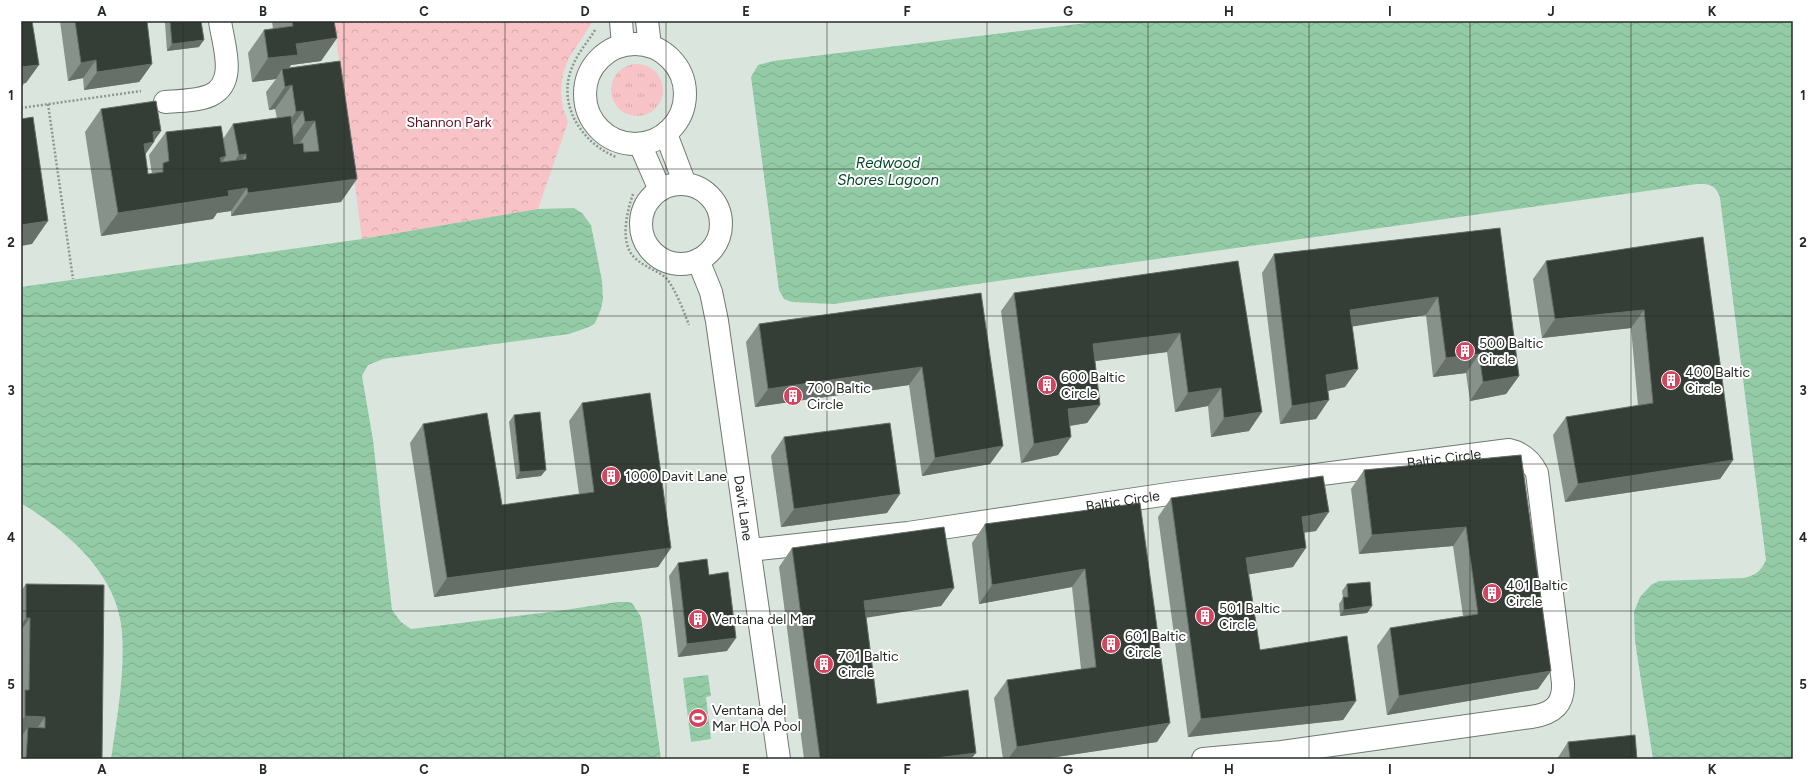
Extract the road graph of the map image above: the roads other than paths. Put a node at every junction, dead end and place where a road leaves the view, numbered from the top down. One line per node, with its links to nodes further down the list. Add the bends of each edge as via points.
1 (220, 21): 6 (street, via 227,67 227,78 220,89 201,98)
2 (621, 21): 4 (street)
3 (647, 21): 5 (street)
4 (623, 45): 5 (street, via 636,43); 8 (street, via 608,52 595,63 587,78 584,95 588,112 596,126 608,137 624,143)
5 (650, 46): 7 (street, via 664,52 675,63 683,77 684,108 677,122)
6 (165, 102)
7 (666, 134): 8 (street, via 654,141); 9 (street)
8 (640, 144): 10 (street)
9 (685, 184): 10 (street, via 672,185); 11 (street, via 698,187 709,194 720,217 721,230 716,242 708,253)
10 (660, 190): 11 (street, via 650,199 644,210 643,236 659,257 672,263 685,264)
11 (698, 260): 12 (street, Davit Lane, via 711,292 717,321)
12 (750, 550): 13 (street, Davit Lane); 14 (street, Baltic Circle, via 908,533 1175,493 1509,450 1519,453 1530,462 1537,474 1563,683 1562,698 1555,708 1544,715 1282,752)
13 (779, 759)
14 (1203, 759)

